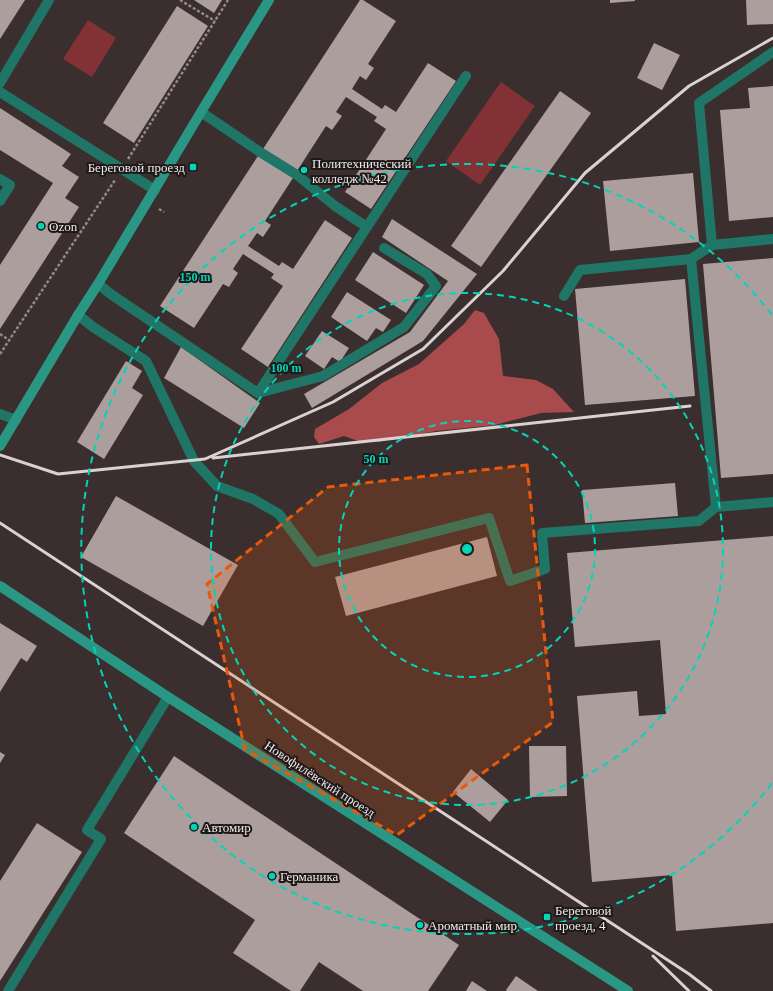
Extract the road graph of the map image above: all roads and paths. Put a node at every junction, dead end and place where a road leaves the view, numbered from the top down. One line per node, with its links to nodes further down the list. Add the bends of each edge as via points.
1 (49, 0): 7 (lane)
2 (180, 0): 4 (path)
3 (270, 0): 9 (street)
4 (215, 22)
5 (773, 52): 15 (lane, via 699,103)
6 (466, 76): 13 (lane)
7 (0, 83)
8 (0, 92): 11 (lane)
9 (201, 112): 11 (street); 13 (lane, via 297,175 335,206)
10 (0, 179): 12 (lane, via 10,185)
11 (155, 190): 18 (street)
12 (0, 201)
13 (367, 227): 23 (lane)
14 (773, 239): 15 (lane)
15 (712, 245): 17 (lane)
16 (384, 248): 23 (lane, via 427,274 436,286 404,327 323,376)
17 (691, 259): 19 (lane, via 580,270); 28 (lane)
18 (98, 284): 20 (street); 23 (lane)
19 (564, 296)
20 (78, 315): 25 (street); 28 (lane, via 146,361 194,461 216,486 253,499 279,514 315,562 489,518 510,581 545,569 542,533 699,522)
21 (0, 334): 22 (path)
22 (9, 340)
23 (258, 393)
24 (0, 414): 25 (lane)
25 (16, 420): 26 (street)
26 (0, 446)
27 (773, 502): 28 (lane)
28 (716, 507)
29 (0, 586): 30 (street, Новофилёвский проезд)
30 (168, 698): 31 (lane, via 87,830 101,839); 32 (street, Новофилёвский проезд)
31 (8, 991)
32 (628, 991)

